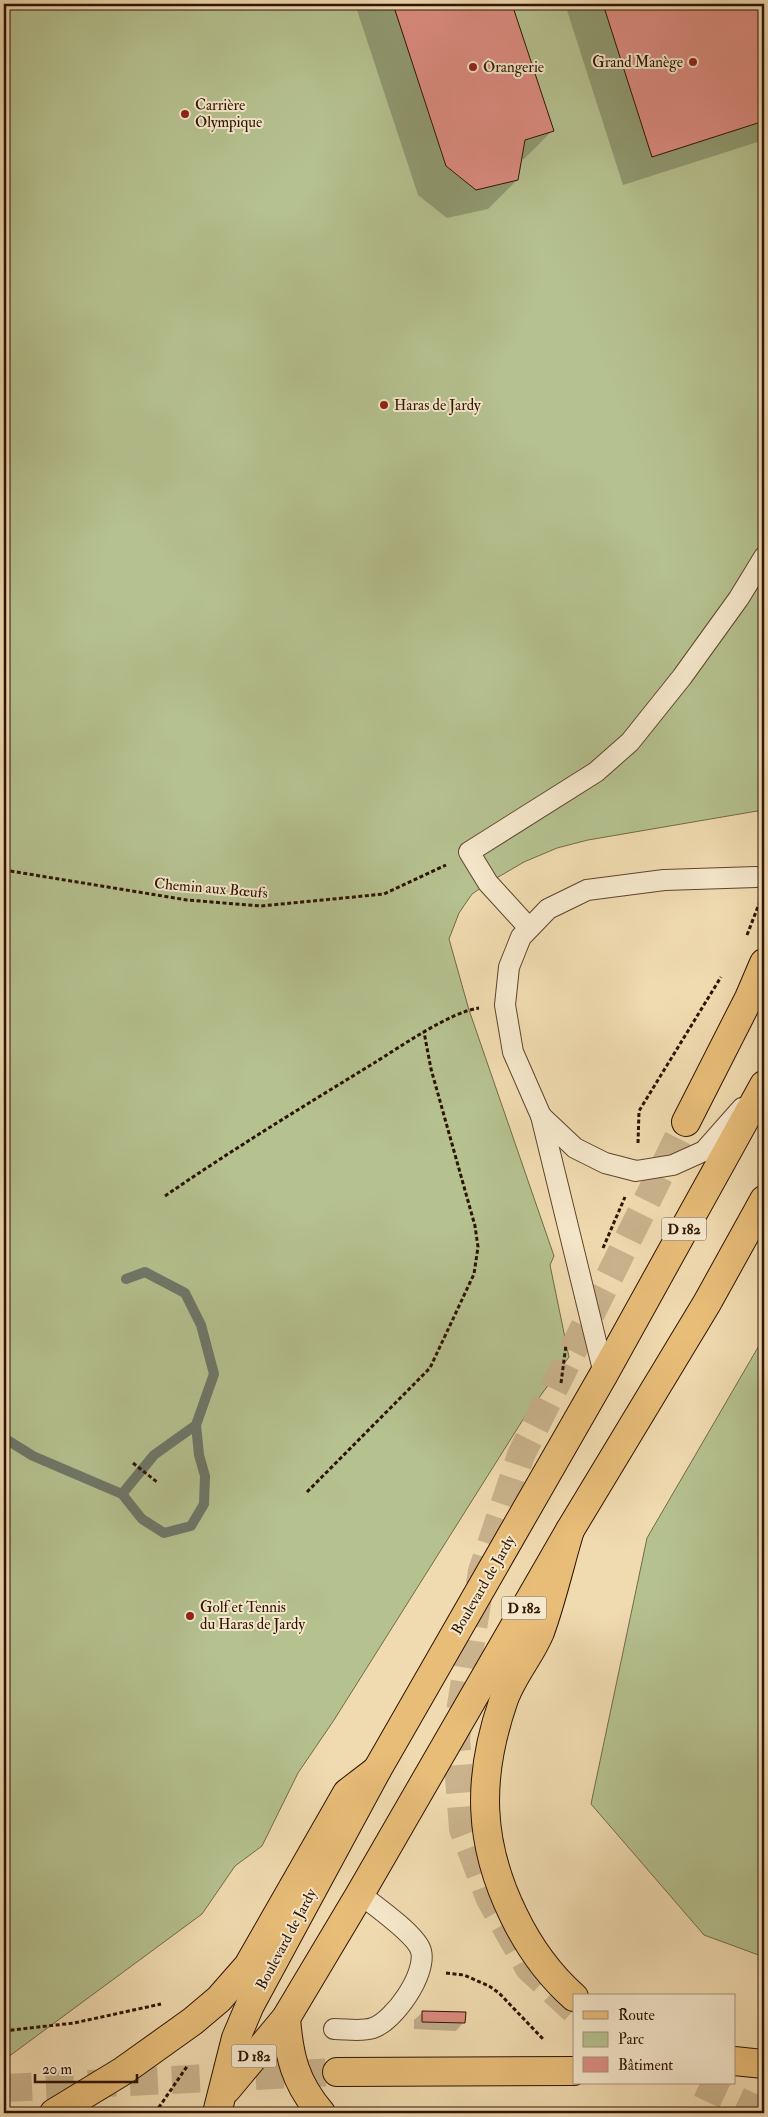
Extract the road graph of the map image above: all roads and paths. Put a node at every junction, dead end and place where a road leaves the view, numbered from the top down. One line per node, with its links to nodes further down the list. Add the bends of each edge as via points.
1 (764, 557): 2 (lane, via 739,598 630,742 596,772)
2 (468, 852): 3 (path, Chemin aux Bœufs, via 384,894 261,906 187,900); 6 (lane, via 488,883)
3 (4, 870)
4 (756, 877): 6 (lane, via 664,880 587,890 548,909)
5 (761, 897): 7 (path)
6 (529, 928): 10 (lane, via 520,937 509,967)
7 (743, 941)
8 (764, 964): 14 (main road)
9 (722, 975): 15 (path, via 639,1111)
10 (505, 1006): 11 (path, via 469,1010); 13 (lane, via 513,1052)
11 (424, 1032): 16 (path, via 219,1158); 24 (path, via 475,1226 478,1247 474,1274 430,1368)
12 (764, 1083): 15 (lane, via 704,1151 673,1165); 20 (main road, Boulevard de Jardy / D 182)
13 (541, 1116): 15 (lane, via 575,1148 605,1163); 18 (lane)
14 (686, 1122)
15 (636, 1171): 18 (path, via 594,1270)
16 (165, 1196)
17 (764, 1200): 25 (main road, D 182, via 707,1303)
18 (579, 1277): 20 (lane)
19 (568, 1337): 21 (path)
20 (604, 1374): 26 (main road, Boulevard de Jardy / D 182)
21 (559, 1392)
22 (133, 1463): 23 (path)
23 (157, 1482)
24 (307, 1492)
25 (570, 1530): 27 (main road, D 182); 29 (main road, via 539,1633 504,1700 487,1767 485,1795 489,1850 499,1884 527,1943)
26 (377, 1770): 41 (main road, Boulevard de Jardy / D 182, via 250,2005 236,2038); 42 (main road, via 347,1793 248,1966 219,1998 193,2021 123,2071)
27 (360, 1894): 28 (lane, via 413,1938 421,1951); 31 (main road, D 182)
28 (420, 1968): 32 (lane, via 416,1982 383,2023 366,2030); 34 (path, via 464,1975 489,1986)
29 (573, 1996)
30 (164, 2003): 33 (path, via 74,2023)
31 (286, 2018): 41 (main road, D 182); 44 (main road, via 288,2046 297,2079)
32 (334, 2029)
33 (4, 2031)
34 (546, 2042)
35 (736, 2061): 36 (main road)
36 (764, 2064)
37 (573, 2071): 40 (main road)
38 (736, 2071): 39 (main road)
39 (764, 2071)
40 (337, 2072)
41 (220, 2104): 43 (main road, D 182)
42 (54, 2113)
43 (203, 2113)
44 (321, 2113)

